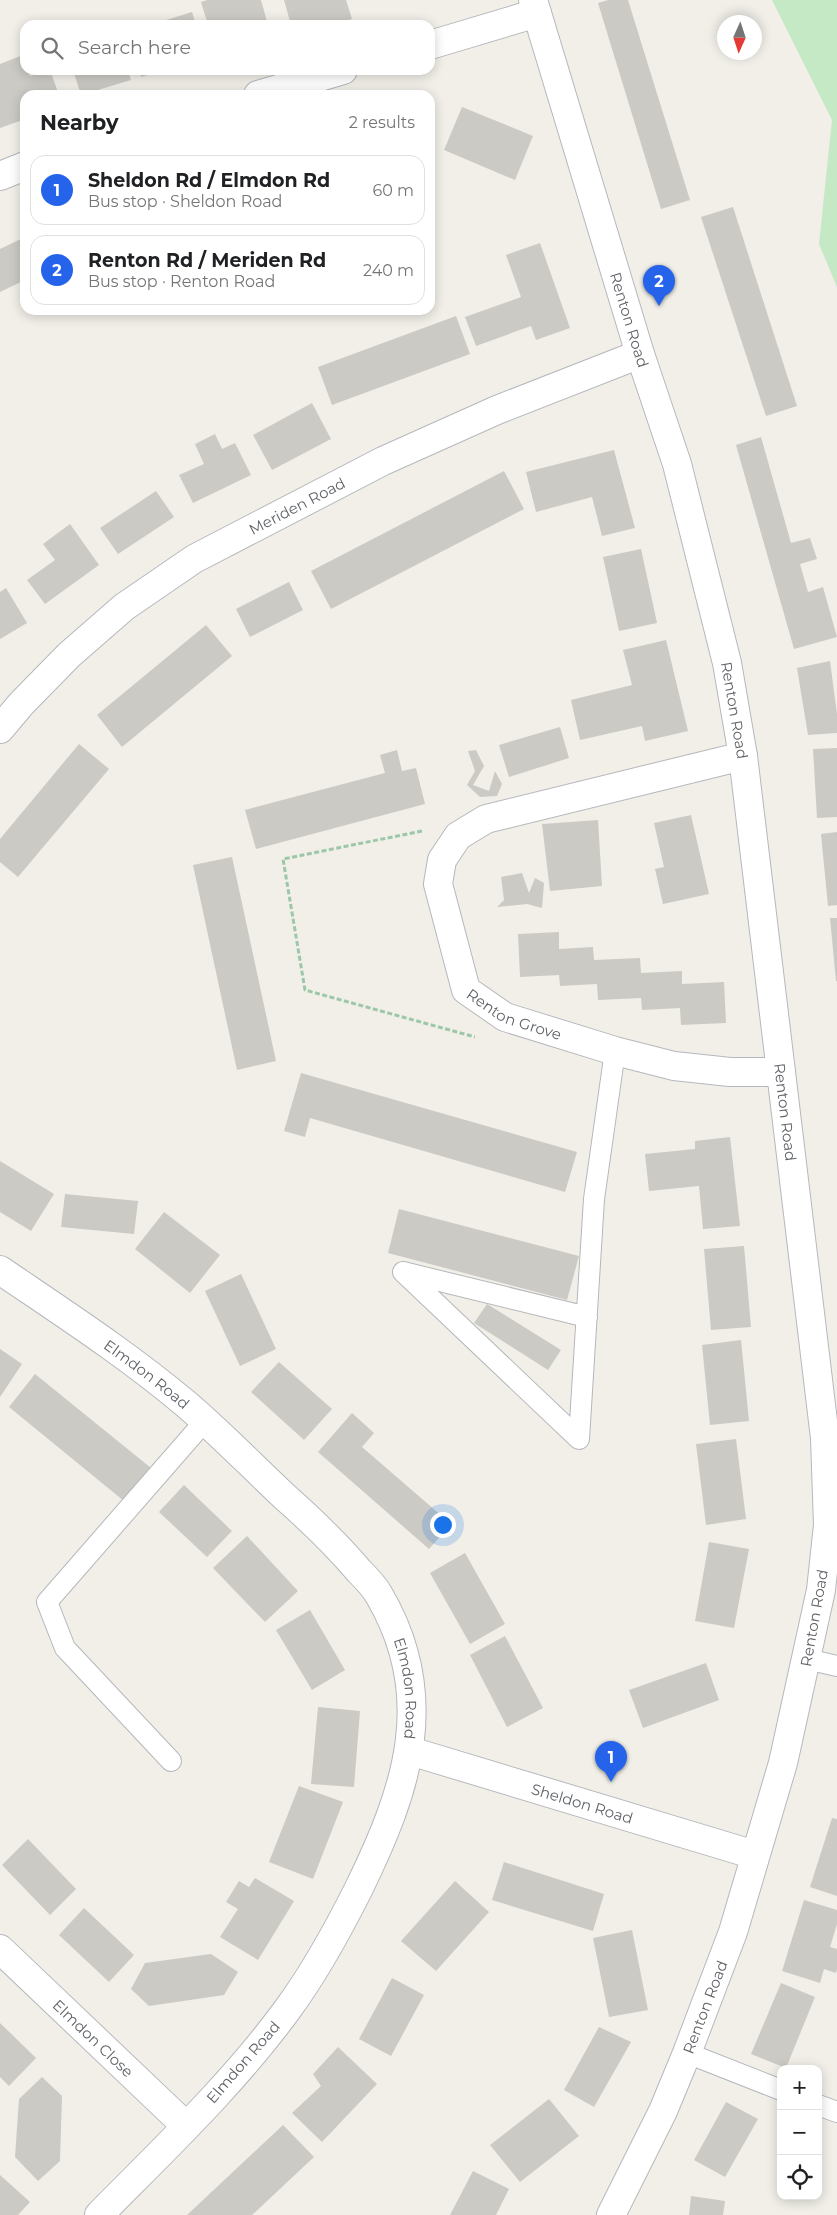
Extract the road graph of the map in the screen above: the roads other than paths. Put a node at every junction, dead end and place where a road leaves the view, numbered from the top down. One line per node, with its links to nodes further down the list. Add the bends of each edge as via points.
1 (535, 7): 2 (street); 7 (street, Renton Road)
2 (435, 42)
3 (326, 75): 4 (street)
4 (275, 90)
5 (20, 168): 6 (street)
6 (0, 176)
7 (640, 354): 8 (street, Meriden Road, via 497,410 383,462 194,560 124,607 69,655); 9 (street, Renton Road, via 676,464 702,559 727,663)
8 (0, 729)
9 (743, 756): 10 (street, Renton Grove, via 486,819 458,836 442,860 438,884 466,990 505,1017); 11 (street, Renton Road)
10 (615, 1051): 11 (street, Renton Grove, via 674,1066 730,1072); 13 (lane, via 594,1199)
11 (781, 1072): 15 (street, Renton Road, via 827,1473 827,1534 821,1590)
12 (0, 1270): 14 (street, Elmdon Road, via 90,1331 186,1404)
13 (587, 1317): 13 (lane, via 579,1439 403,1272 500,1296)
14 (204, 1422): 17 (street, Elmdon Road, via 334,1541 378,1592 396,1629 408,1672 413,1721); 18 (lane, via 47,1602 65,1648)
15 (807, 1659): 16 (lane); 19 (street, Renton Road, via 783,1763)
16 (837, 1666)
17 (410, 1751): 19 (street, Sheldon Road); 25 (street, Elmdon Road, via 378,1850 342,1923 287,2010 236,2073)
18 (171, 1761)
19 (755, 1855): 21 (street, Renton Road, via 733,1932)
20 (0, 1949): 25 (street, Elmdon Close)
21 (687, 2053): 22 (lane); 27 (street, Renton Road, via 663,2111)
22 (777, 2088)
23 (822, 2106): 24 (lane)
24 (837, 2112)
25 (186, 2126): 26 (street, Elmdon Road)
26 (99, 2215)
27 (611, 2215)

